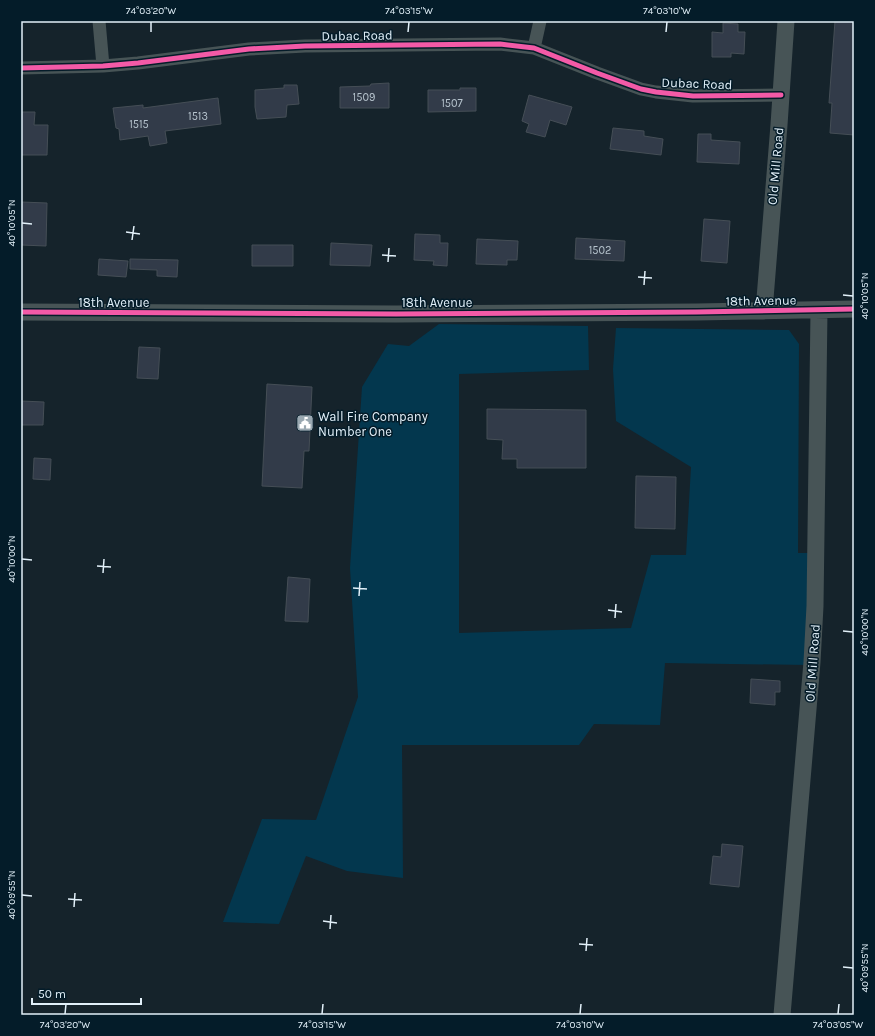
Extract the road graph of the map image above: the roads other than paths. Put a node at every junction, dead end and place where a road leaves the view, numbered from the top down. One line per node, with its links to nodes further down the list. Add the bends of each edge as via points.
1 (99, 21): 5 (street)
2 (540, 21): 4 (street)
3 (786, 21): 7 (street, Old Mill Road)
4 (534, 48): 5 (street, Dubac Road, via 500,44 305,46); 7 (street, Dubac Road, via 641,89 656,92 693,96)
5 (103, 66): 6 (street, Dubac Road)
6 (21, 68)
7 (781, 95): 10 (street, Old Mill Road)
8 (854, 309): 9 (street, 18th Avenue)
9 (819, 310): 10 (street, 18th Avenue); 12 (street, Old Mill Road, via 814,630)
10 (764, 311): 11 (street, 18th Avenue, via 396,314)
11 (21, 312)
12 (782, 1015)

